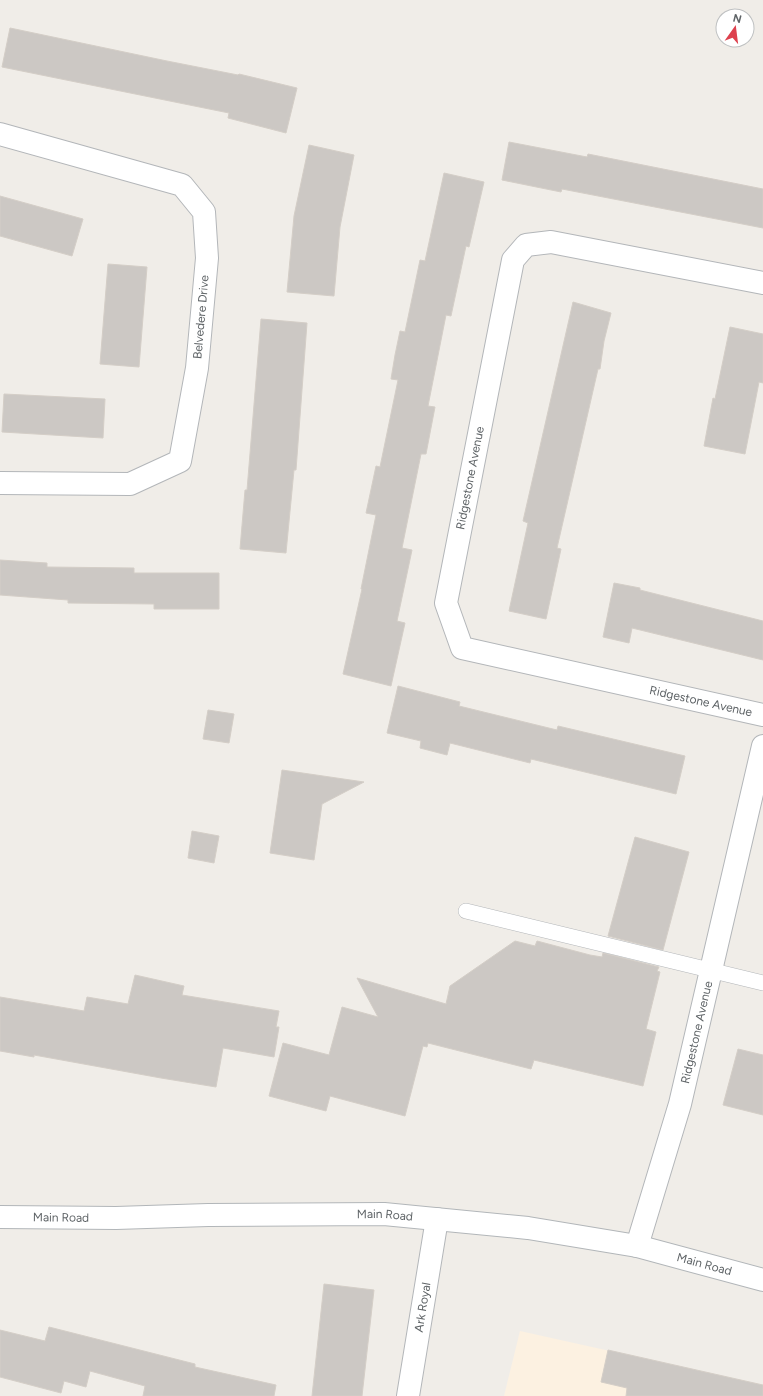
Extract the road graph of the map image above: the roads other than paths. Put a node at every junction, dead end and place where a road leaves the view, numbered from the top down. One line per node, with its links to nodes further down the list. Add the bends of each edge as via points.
1 (0, 134): 3 (street, Belvedere Drive, via 182,185 204,212 207,258 197,368 180,461 130,484)
2 (763, 283): 4 (street, Ridgestone Avenue, via 551,242 526,245 513,260 446,603 462,648)
3 (0, 483)
4 (763, 715)
5 (763, 746): 7 (street, Ridgestone Avenue)
6 (466, 912): 7 (lane)
7 (711, 970): 8 (lane); 11 (street, Ridgestone Avenue, via 680,1104)
8 (763, 983)
9 (0, 1217): 10 (street, Main Road, via 116,1218 322,1213)
10 (437, 1218): 11 (street, Main Road, via 528,1228); 13 (street, Ark Royal)
11 (637, 1246): 12 (street, Main Road)
12 (763, 1280)
13 (408, 1396)

